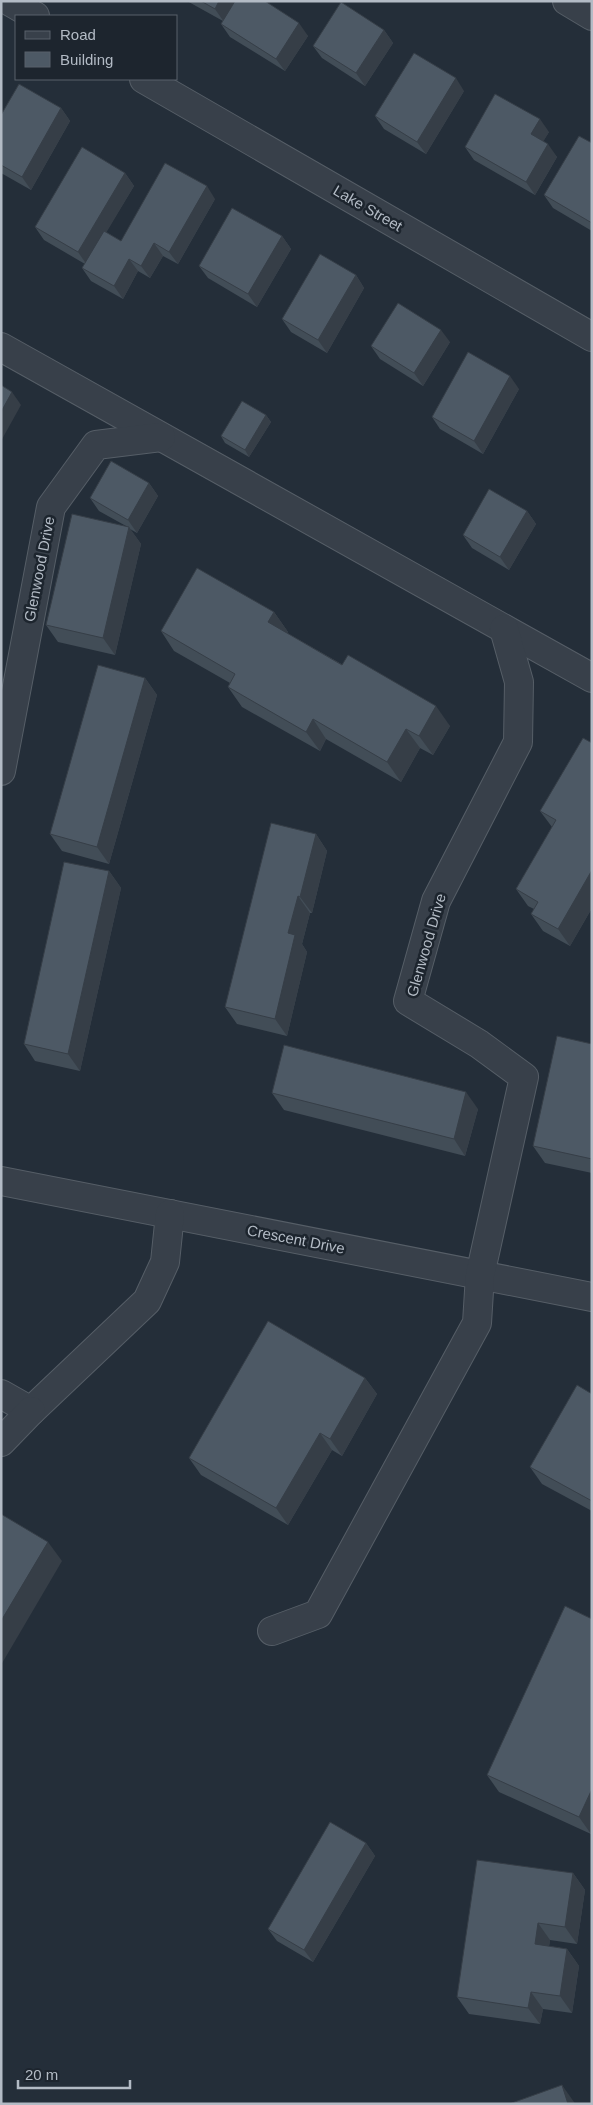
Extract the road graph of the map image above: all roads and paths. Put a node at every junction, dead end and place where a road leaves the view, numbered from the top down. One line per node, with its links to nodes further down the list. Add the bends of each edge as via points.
1 (10, 1): 3 (street)
2 (567, 1): 4 (street)
3 (34, 15)
4 (592, 16)
5 (146, 80): 6 (street, Lake Street)
6 (592, 337)
7 (1, 347): 8 (street)
8 (161, 437): 9 (street); 11 (street, Glenwood Drive, via 96,445 51,506)
9 (504, 629): 10 (street); 14 (street, Glenwood Drive, via 519,682 518,742 436,901 408,1001 479,1044 524,1077)
10 (592, 678)
11 (1, 771)
12 (1, 1182): 13 (street, Crescent Drive)
13 (170, 1214): 14 (street, Crescent Drive); 17 (street, via 165,1262 147,1301)
14 (480, 1275): 15 (street, Crescent Drive); 19 (street, via 477,1323 318,1614)
15 (592, 1297)
16 (1, 1394): 17 (street)
17 (32, 1411): 18 (street)
18 (1, 1442)
19 (272, 1630)

